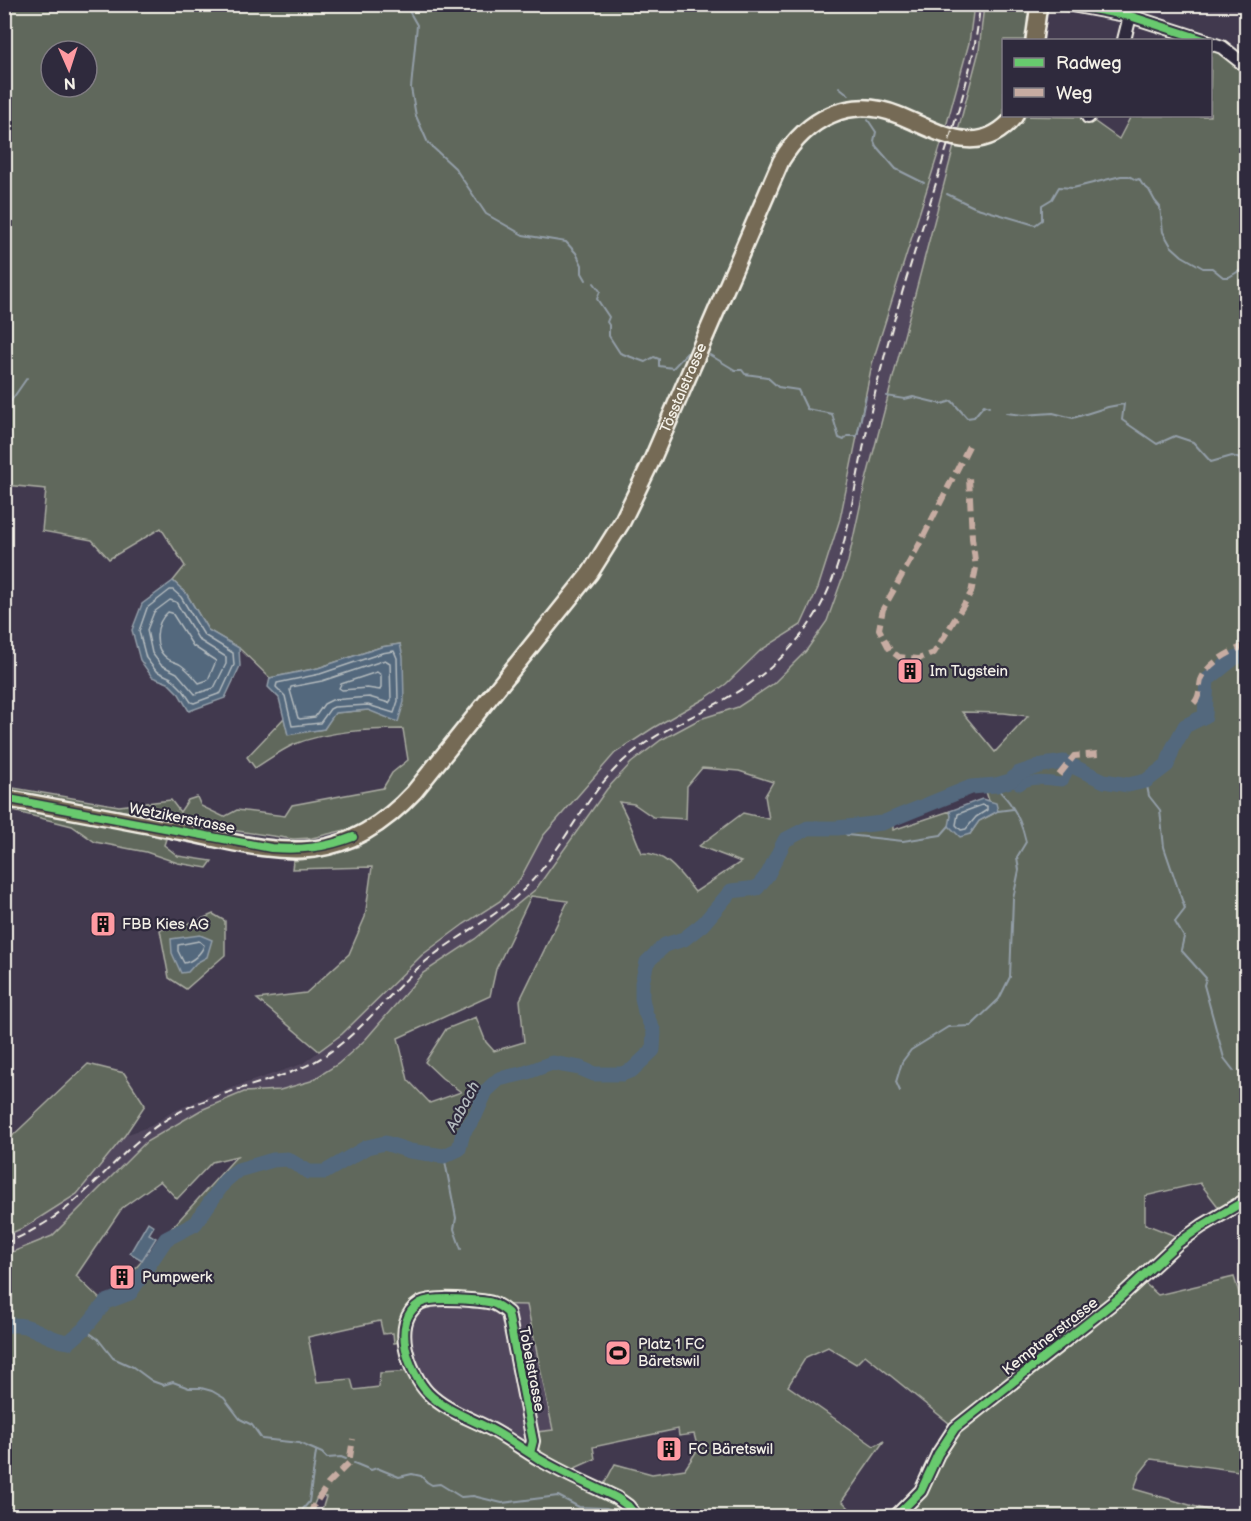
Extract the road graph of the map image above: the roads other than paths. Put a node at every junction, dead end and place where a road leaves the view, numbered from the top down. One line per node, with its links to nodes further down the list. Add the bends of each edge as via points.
1 (1039, 4): 5 (main road)
2 (1066, 4): 3 (street)
3 (1090, 6): 4 (street)
4 (1130, 16): 6 (street); 7 (street)
5 (1034, 39)
6 (1124, 39)
7 (1201, 39)
8 (1212, 44): 9 (street)
9 (1246, 66)
10 (1014, 117): 12 (main road, Tösstalstrasse, via 989,135 961,139 938,134 897,114 855,109 824,117 798,137 781,161 652,460 612,539 559,614)
11 (4, 798): 12 (main road, Wetzikerstrasse, via 291,850 332,845 378,825)
12 (397, 811)
13 (1246, 1200): 16 (street, Kemptnerstrasse, via 1178,1243 1119,1298 956,1428 938,1454 921,1491)
14 (530, 1454): 14 (street, Tobelstrasse, via 533,1442 507,1313 496,1303 459,1299 421,1303 411,1313 404,1331 413,1371 427,1392 444,1406); 15 (street, Tobelstrasse, via 617,1498)
15 (636, 1516)
16 (896, 1516)

